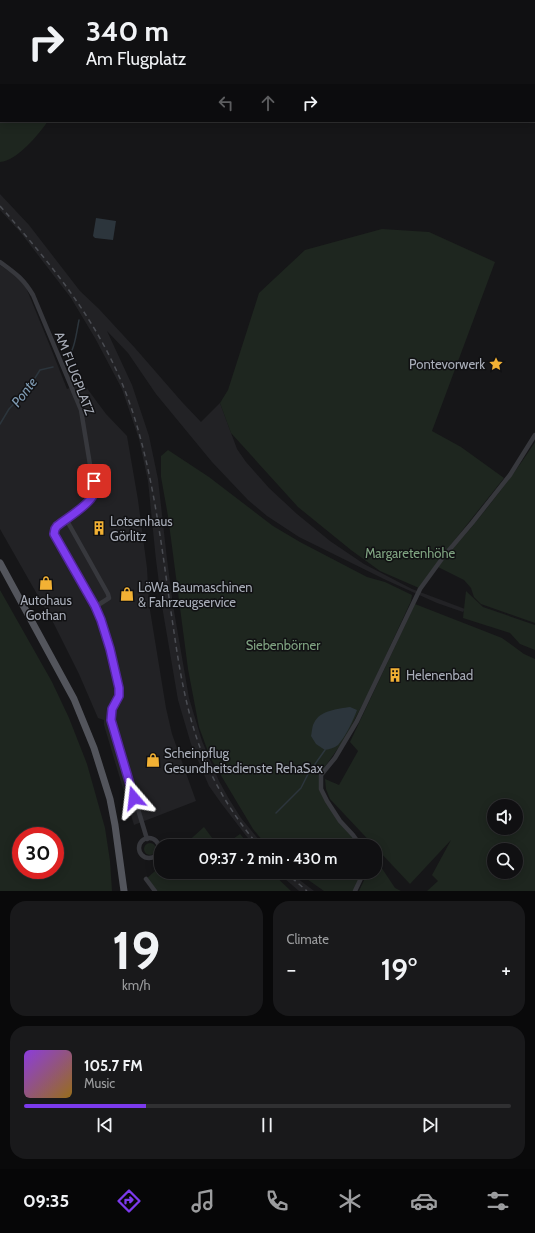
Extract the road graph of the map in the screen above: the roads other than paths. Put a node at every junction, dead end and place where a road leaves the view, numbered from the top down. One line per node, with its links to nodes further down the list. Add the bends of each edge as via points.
1 (0, 262): 3 (street, AM FLUGPLATZ, via 20,277 33,295 81,410 94,489 92,497 85,505)
2 (535, 435): 7 (street, via 510,475 420,589 357,721 335,758 321,775 321,789 327,801)
3 (66, 519): 5 (street, AM FLUGPLATZ, via 55,529 54,534); 5 (street, via 108,594 109,598)
4 (0, 564): 10 (main road, via 74,699 94,748 116,825)
5 (95, 606): 6 (street, AM FLUGPLATZ, via 108,642 119,688 111,720)
6 (147, 839): 6 (street, AM FLUGPLATZ, via 142,842 140,852 146,858 153,858 158,854 159,845 152,839)
7 (356, 839)
8 (146, 879): 11 (street)
9 (361, 879): 12 (street)
10 (124, 891)
11 (155, 891)
12 (355, 891)

